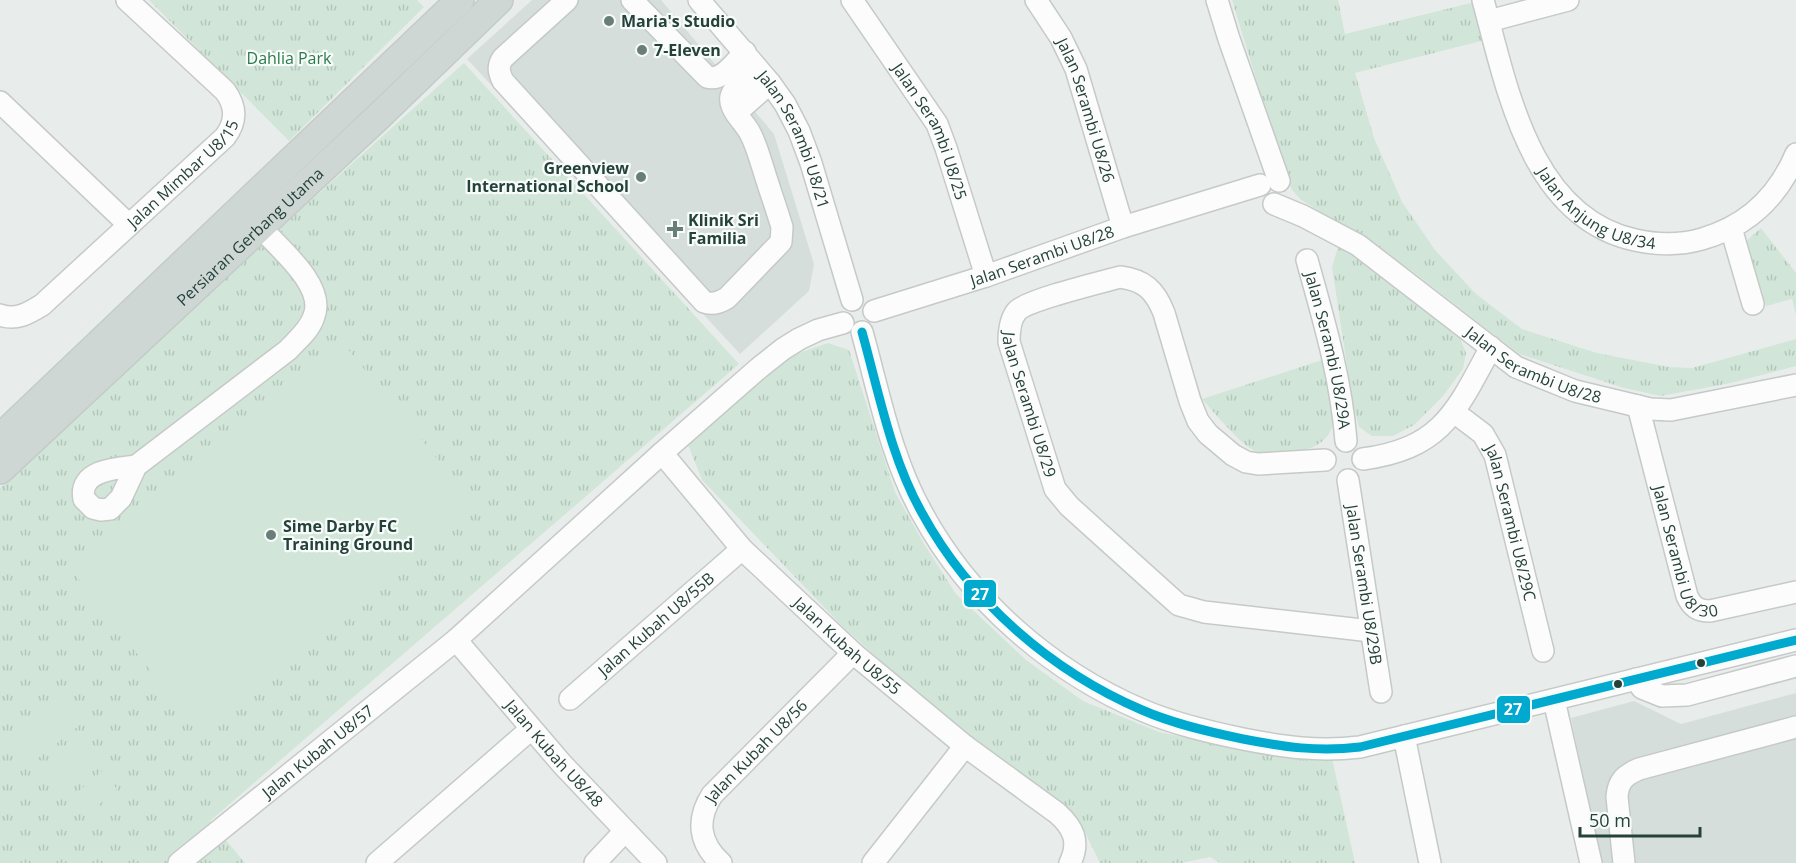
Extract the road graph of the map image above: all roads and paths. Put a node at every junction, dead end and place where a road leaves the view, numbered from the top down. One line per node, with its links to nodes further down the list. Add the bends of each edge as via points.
1 (127, 0): 17 (street, Jalan Mimbar U8/15, via 225,91 234,114 225,136)
2 (460, 0): 34 (main road, Persiaran Gerbang Utama)
3 (499, 0): 18 (main road, Persiaran Gerbang Utama)
4 (567, 0): 13 (street, via 503,58 498,66 501,76 709,304 727,298 783,238 756,147 731,106 731,96)
5 (632, 0): 13 (street, via 707,77)
6 (699, 0): 13 (street, Jalan Serambi U8/21)
7 (852, 0): 22 (street, Jalan Serambi U8/25, via 937,124)
8 (1036, 0): 19 (street, Jalan Serambi U8/26, via 1076,69)
9 (1217, 0): 16 (street, via 1263,137)
10 (1484, 0): 12 (street, Jalan Anjung U8/34)
11 (1564, 1): 12 (street)
12 (1489, 21): 20 (street, Jalan Anjung U8/34, via 1518,117 1536,159 1547,179 1579,214 1623,237 1646,242 1692,242)
13 (758, 68): 23 (street, Jalan Serambi U8/21, via 785,104 811,163)
14 (0, 102): 17 (street)
15 (1796, 154): 20 (street, Jalan Anjung U8/34, via 1777,189)
16 (1270, 190): 19 (street, Jalan Serambi U8/28, via 1211,199); 29 (street, Jalan Serambi U8/28, via 1303,216 1358,245)
17 (129, 225): 26 (street, Jalan Mimbar U8/15, via 42,305 20,316)
18 (260, 227): 34 (main road, Persiaran Gerbang Utama); 38 (street, via 310,282 316,298 315,316 288,350)
19 (1123, 227): 22 (street, Jalan Serambi U8/28)
20 (1731, 228): 24 (street)
21 (1307, 260): 33 (street, Jalan Serambi U8/29A, via 1337,374)
22 (986, 276): 25 (street, Jalan Serambi U8/28)
23 (852, 300): 25 (street, via 863,300); 27 (street, via 844,307)
24 (1753, 304)
25 (874, 311): 28 (street, via 874,322)
26 (0, 315)
27 (843, 323): 28 (street, via 851,331); 35 (street, Jalan Kubah U8/57, via 818,330 783,349)
28 (862, 332): 54 (street, via 893,446 922,513 972,585 1035,646 1098,688 1143,710 1226,736 1333,751)
29 (1491, 347): 31 (street, Jalan Serambi U8/28, via 1516,367 1551,382); 32 (street)
30 (1795, 391): 31 (street, Jalan Serambi U8/28, via 1671,410)
31 (1638, 406): 41 (street, Jalan Serambi U8/30, via 1691,603 1702,611 1710,611)
32 (1454, 412): 36 (street, via 1443,426 1416,445); 45 (street, Jalan Serambi U8/29C, via 1484,434 1495,455)
33 (1346, 441): 36 (street, via 1360,449); 37 (street, via 1329,448)
34 (4, 447)
35 (662, 453): 40 (street, Jalan Kubah U8/55); 43 (street, Jalan Kubah U8/57)
36 (1363, 459): 39 (street, via 1361,470)
37 (1325, 460): 39 (street, via 1332,475); 42 (street, Jalan Serambi U8/29, via 1258,465 1233,455 1208,434 1190,401 1159,300 1132,279 1120,277 1030,303 1016,312 1012,320 1011,349 1055,489 1179,605 1204,612)
38 (136, 466)
39 (1348, 480): 42 (street, Jalan Serambi U8/29B)
40 (742, 549): 46 (street, Jalan Kubah U8/55); 50 (street, Jalan Kubah U8/55B)
41 (1796, 592)
42 (1371, 631): 49 (street, Jalan Serambi U8/29B)
43 (456, 640): 53 (street, Jalan Kubah U8/48); 57 (street, Jalan Kubah U8/57)
44 (1796, 640): 48 (street)
45 (1543, 651)
46 (853, 653): 55 (street, Jalan Kubah U8/55); 61 (street, Jalan Kubah U8/56, via 704,807 703,835)
47 (1796, 666): 48 (street, via 1687,695 1662,696 1642,688)
48 (1636, 679): 51 (street)
49 (1381, 692)
50 (570, 699)
51 (1554, 700): 54 (street); 65 (street)
52 (1796, 727): 66 (street, via 1638,769 1622,778 1617,797)
53 (531, 729): 56 (street, Jalan Kubah U8/48); 58 (street)
54 (1404, 736): 64 (street)
55 (965, 746): 62 (street); 63 (street, Jalan Kubah U8/55, via 1068,823 1075,847)
56 (625, 831): 59 (street); 60 (street, Jalan Kubah U8/48)
57 (179, 863)
58 (377, 863)
59 (595, 863)
60 (656, 863)
61 (721, 863)
62 (873, 863)
63 (1070, 863)
64 (1430, 863)
65 (1591, 863)
66 (1624, 863)

